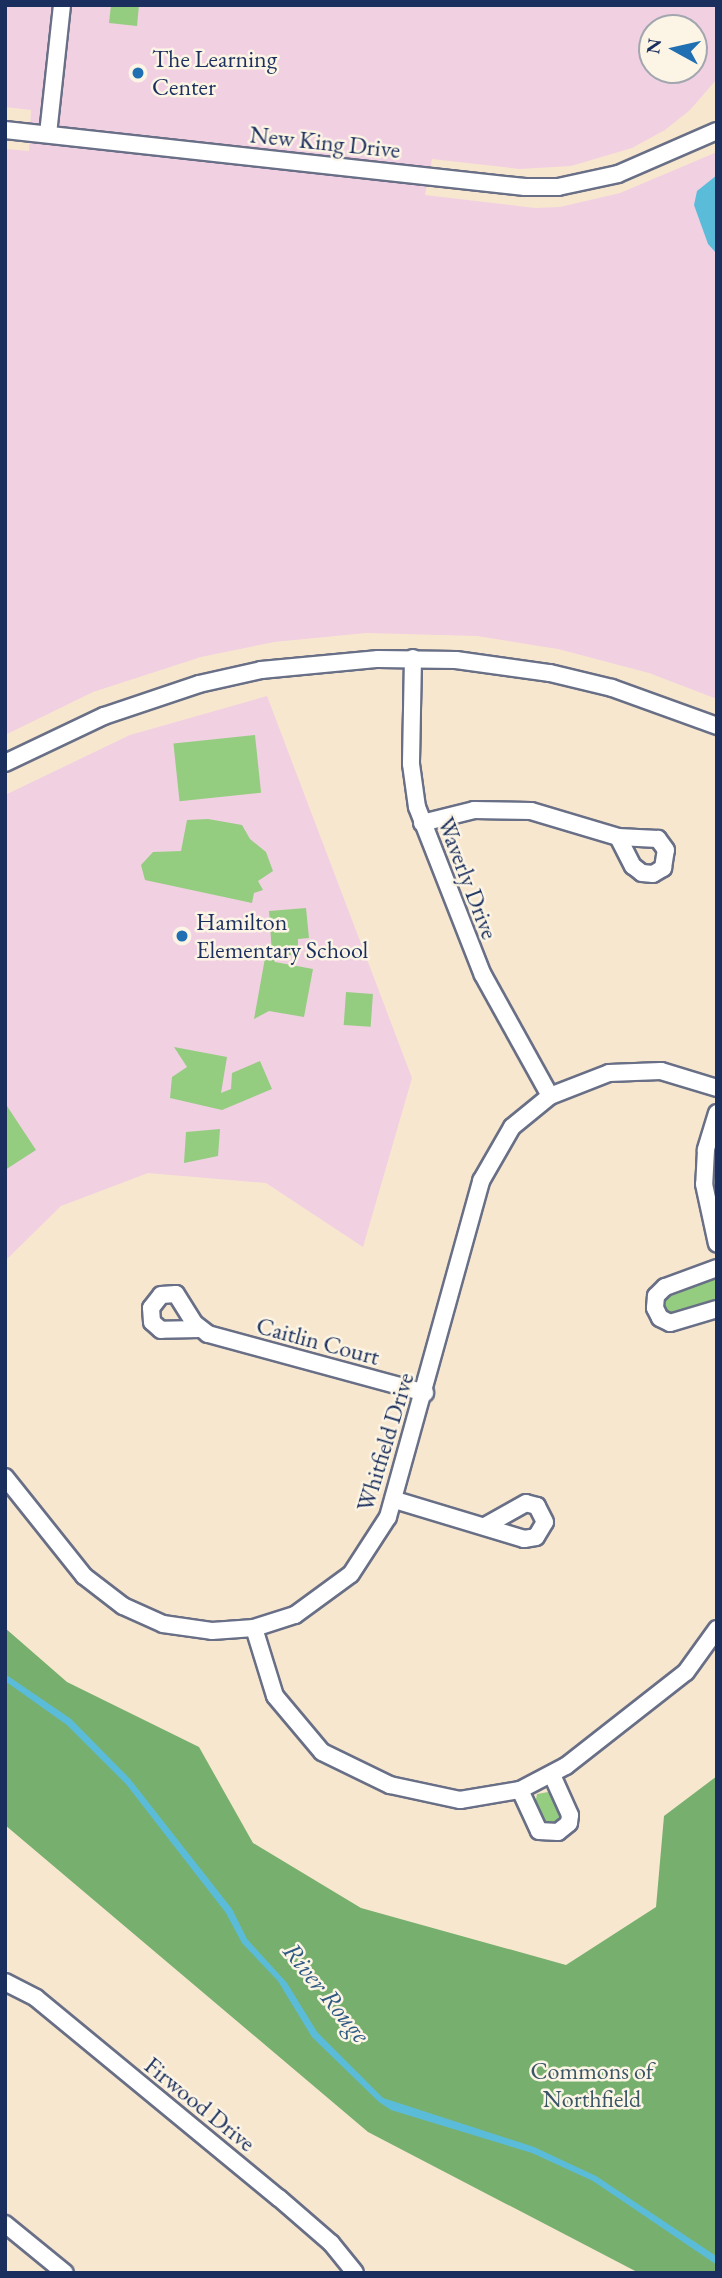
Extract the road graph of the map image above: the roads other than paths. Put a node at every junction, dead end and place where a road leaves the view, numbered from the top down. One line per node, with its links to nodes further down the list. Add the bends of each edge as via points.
1 (62, 5): 4 (street)
2 (5, 130): 4 (street, New King Drive)
3 (717, 131): 4 (street, New King Drive, via 618,174 558,187)
4 (48, 134)
5 (413, 658): 6 (street, via 550,673 612,688); 7 (street, via 300,665 199,684 104,716); 8 (street, Waverly Drive, via 412,776)
6 (717, 726)
7 (5, 763)
8 (422, 822): 9 (street, via 501,808 559,818); 11 (street, Waverly Drive, via 483,975)
9 (618, 837)
10 (717, 1088): 11 (street, Whitfield Drive, via 676,1074 626,1071 590,1077)
11 (550, 1096): 17 (street, Whitfield Drive, via 512,1127 481,1181)
12 (717, 1113): 13 (street, via 706,1150 704,1184)
13 (717, 1244)
14 (717, 1268): 15 (street, via 660,1290 654,1308 670,1323)
15 (717, 1309)
16 (200, 1329): 17 (street, Caitlin Court)
17 (425, 1393): 19 (street, Whitfield Drive)
18 (5, 1478): 21 (street, Whitfield Drive, via 83,1576 122,1606 176,1628 225,1632)
19 (395, 1500): 20 (street); 21 (street, Whitfield Drive, via 371,1549 346,1579 295,1615)
20 (485, 1526)
21 (254, 1628): 24 (street, via 268,1680 284,1711 313,1745 337,1763 430,1797 478,1800)
22 (717, 1629): 23 (street, via 698,1660 673,1684)
23 (552, 1775): 24 (street); 24 (street, via 570,1815 569,1823 558,1832 539,1830)
24 (520, 1790)
25 (5, 1982): 28 (street, Firwood Drive, via 36,1998 279,2198 331,2244)
26 (5, 2224): 27 (street)
27 (65, 2273)
28 (355, 2273)

